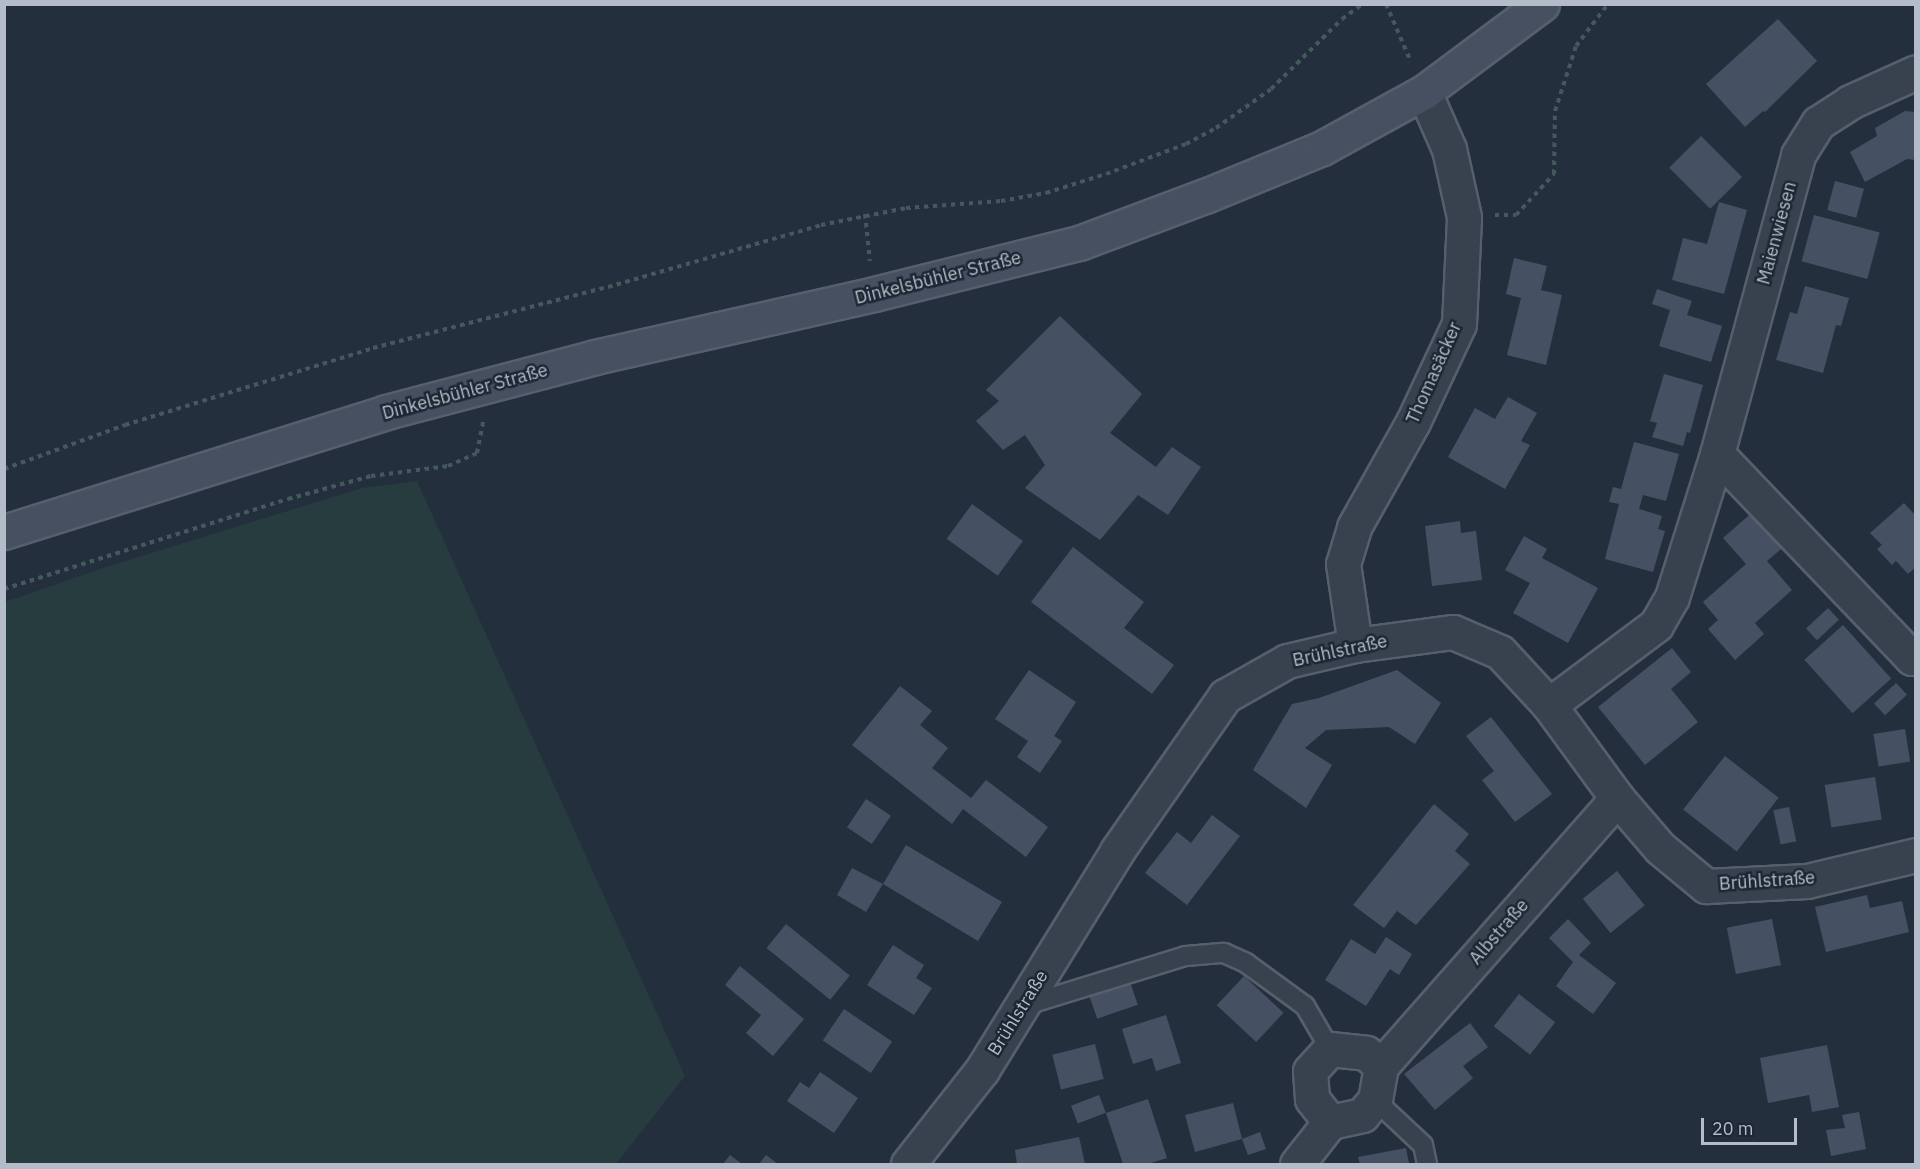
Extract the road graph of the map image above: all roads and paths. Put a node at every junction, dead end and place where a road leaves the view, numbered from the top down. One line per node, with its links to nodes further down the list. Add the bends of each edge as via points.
1 (1363, 4): 7 (path, via 1342,19 1271,89 1186,144 1046,193)
2 (1386, 4): 6 (path)
3 (1542, 4): 6 (main road, Dinkelsbühler Straße)
4 (1608, 4): 8 (path, via 1576,46 1555,111 1554,174 1516,214)
5 (1916, 72): 11 (street, Maienwiesen, via 1851,102 1818,123 1798,155)
6 (1424, 92): 8 (street, Thomasäcker, via 1449,149); 9 (main road, Dinkelsbühler Straße, via 1322,148 1079,243)
7 (865, 214): 9 (path); 12 (path, via 373,348 125,425)
8 (1464, 217): 15 (street, Thomasäcker, via 1459,324 1413,422 1354,527 1343,564)
9 (874, 294): 10 (main road, Dinkelsbühler Straße, via 596,357)
10 (483, 387): 13 (main road, Dinkelsbühler Straße, via 288,441); 14 (path, via 483,427 477,453 448,466 371,476 288,498)
11 (1717, 454): 16 (street); 17 (street, Maienwiesen, via 1672,597 1656,625)
12 (4, 469)
13 (4, 532)
14 (4, 589)
15 (1355, 645): 17 (street, Brühlstraße, via 1454,632 1500,652); 20 (street, Brühlstraße, via 1287,661 1225,696 1118,851)
16 (1916, 658)
17 (1549, 705): 18 (street, Brühlstraße)
18 (1617, 798): 19 (street, Brühlstraße, via 1660,848 1706,886 1807,881); 22 (street, Albstraße)
19 (1916, 855)
20 (1023, 1006): 21 (lane, via 1186,956 1224,953 1246,963 1305,1006); 25 (street, Brühlstraße, via 982,1070)
21 (1330, 1049): 22 (street, via 1366,1053); 24 (street, via 1310,1071 1312,1099)
22 (1381, 1066): 23 (street)
23 (1375, 1100): 24 (street, via 1362,1115); 27 (lane, via 1423,1145)
24 (1330, 1122): 26 (street)
25 (908, 1164)
26 (1297, 1164)
27 (1427, 1164)

